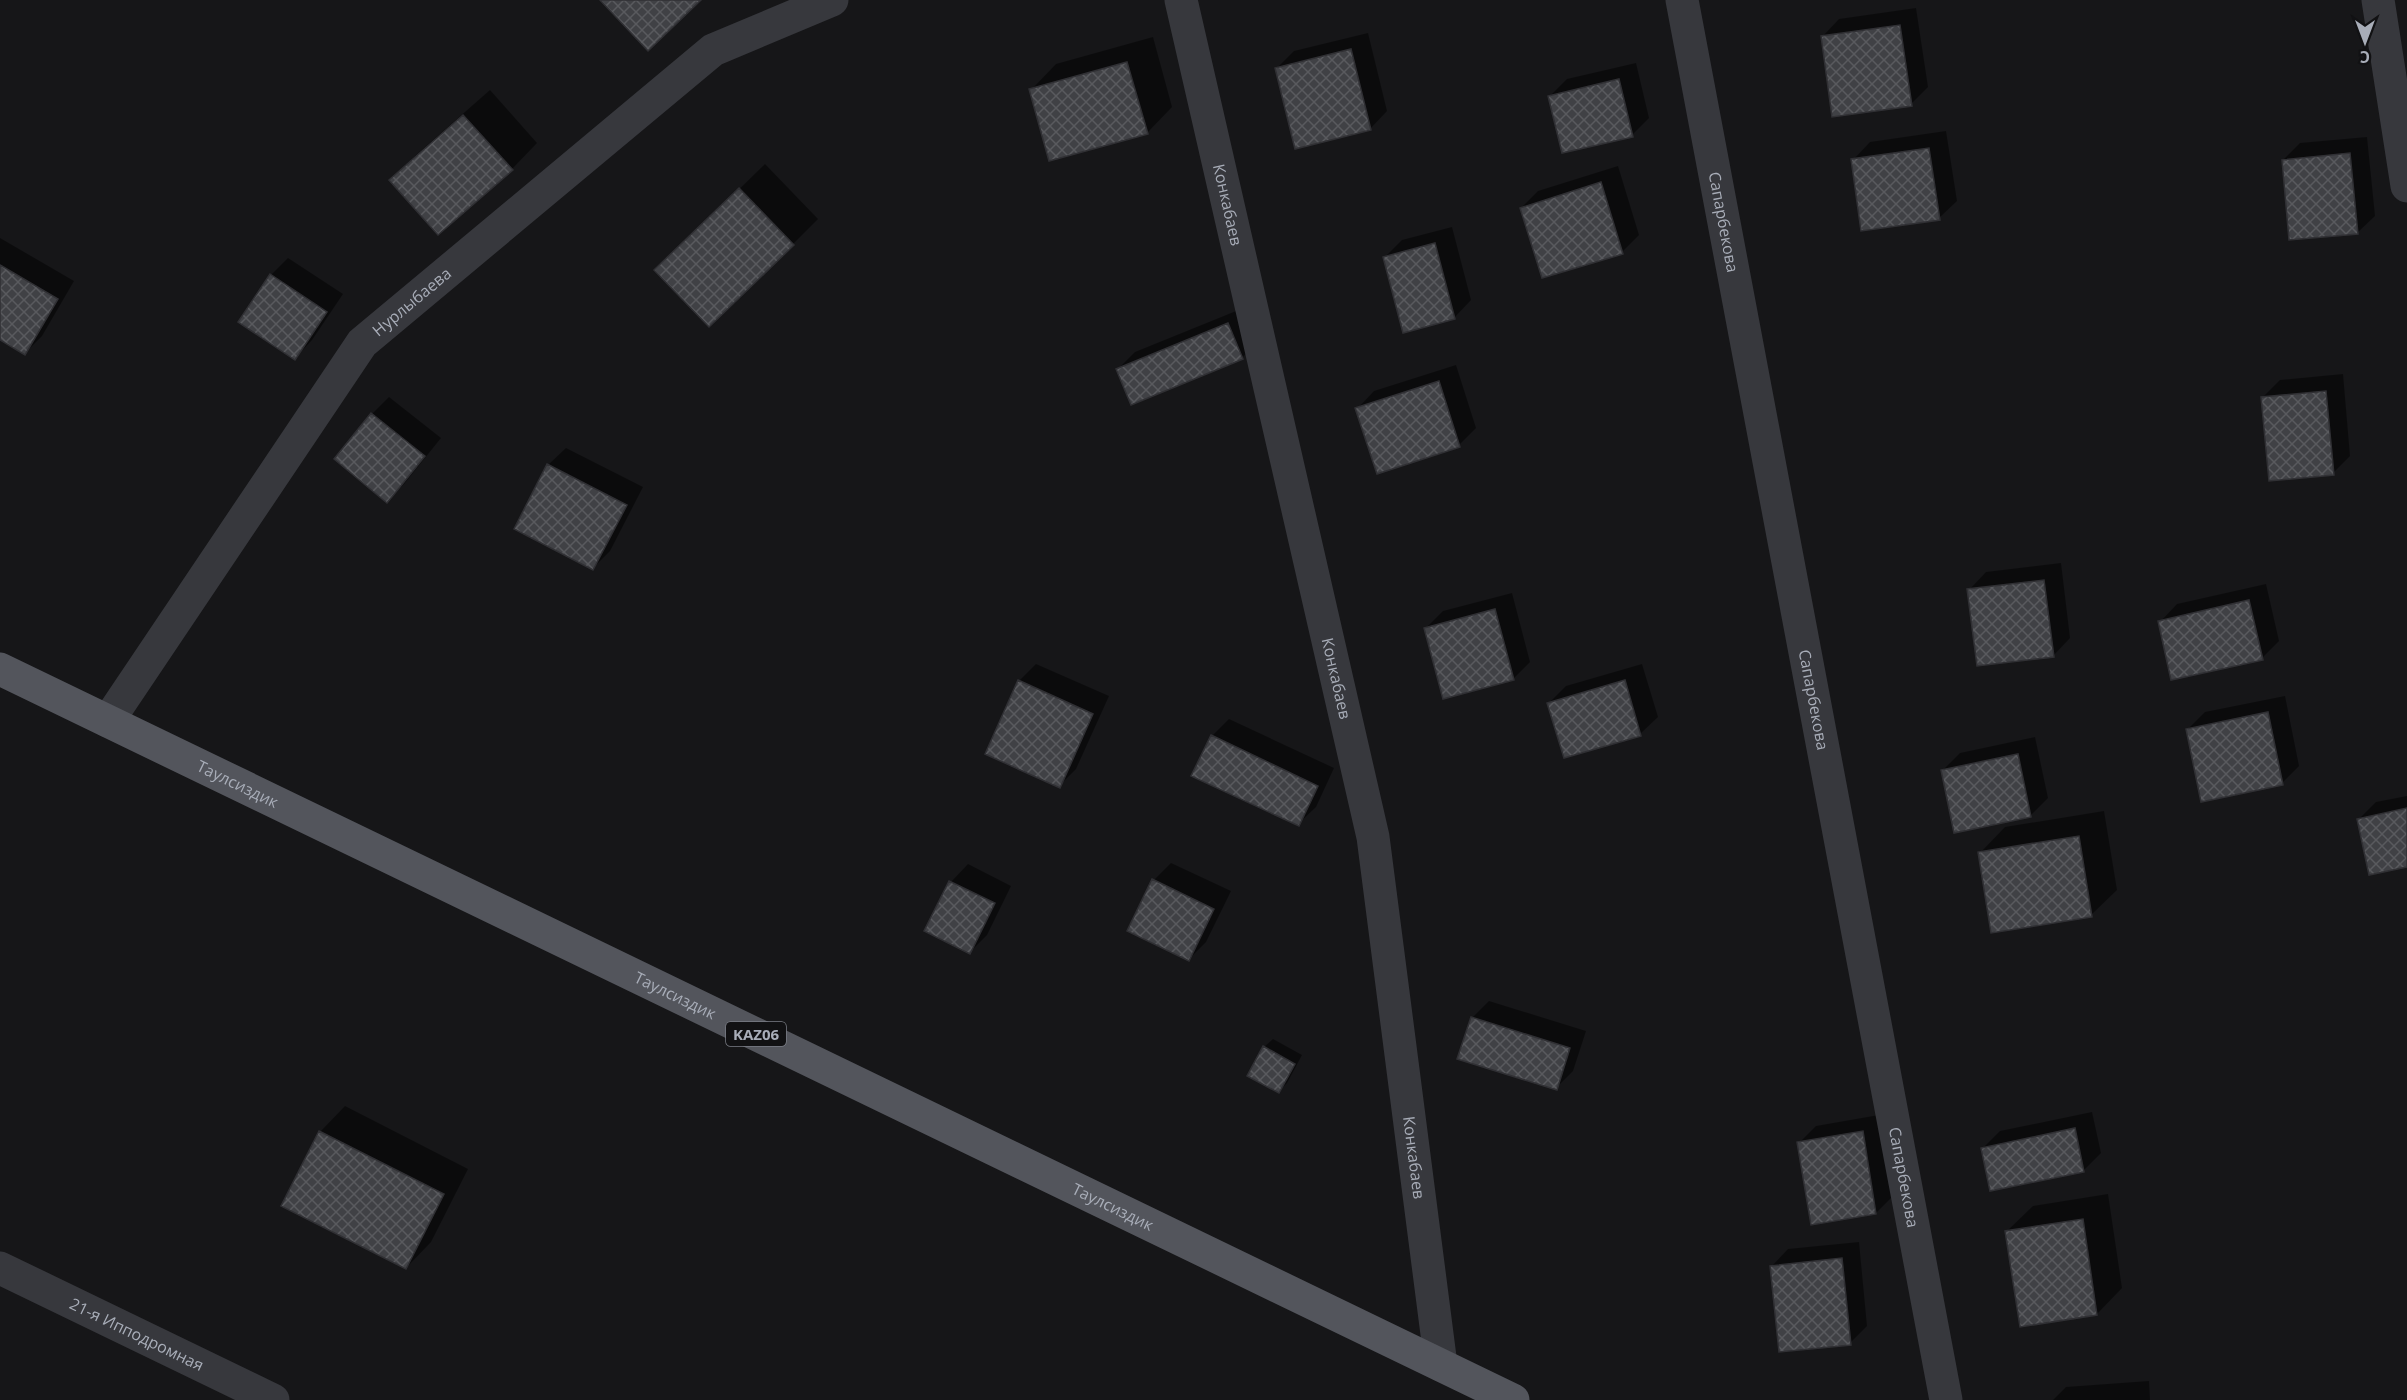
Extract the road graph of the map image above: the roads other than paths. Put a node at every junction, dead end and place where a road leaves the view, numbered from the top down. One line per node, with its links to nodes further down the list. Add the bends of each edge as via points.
1 (832, 0): 7 (street, Нурлыбаева, via 713,50 362,343)
2 (1180, 0): 9 (street, Конкабаев, via 1373,837)
3 (1682, 0): 12 (street, Сапарбекова)
4 (2378, 0): 5 (street)
5 (2407, 186)
6 (0, 669): 7 (main road, Таулсиздик / KAZ06)
7 (108, 721): 9 (main road, Таулсиздик / KAZ06)
8 (0, 1268): 10 (street, 21-я Ипподромная)
9 (1441, 1365): 11 (main road, Таулсиздик / KAZ06)
10 (273, 1400)
11 (1513, 1400)
12 (1946, 1400)

